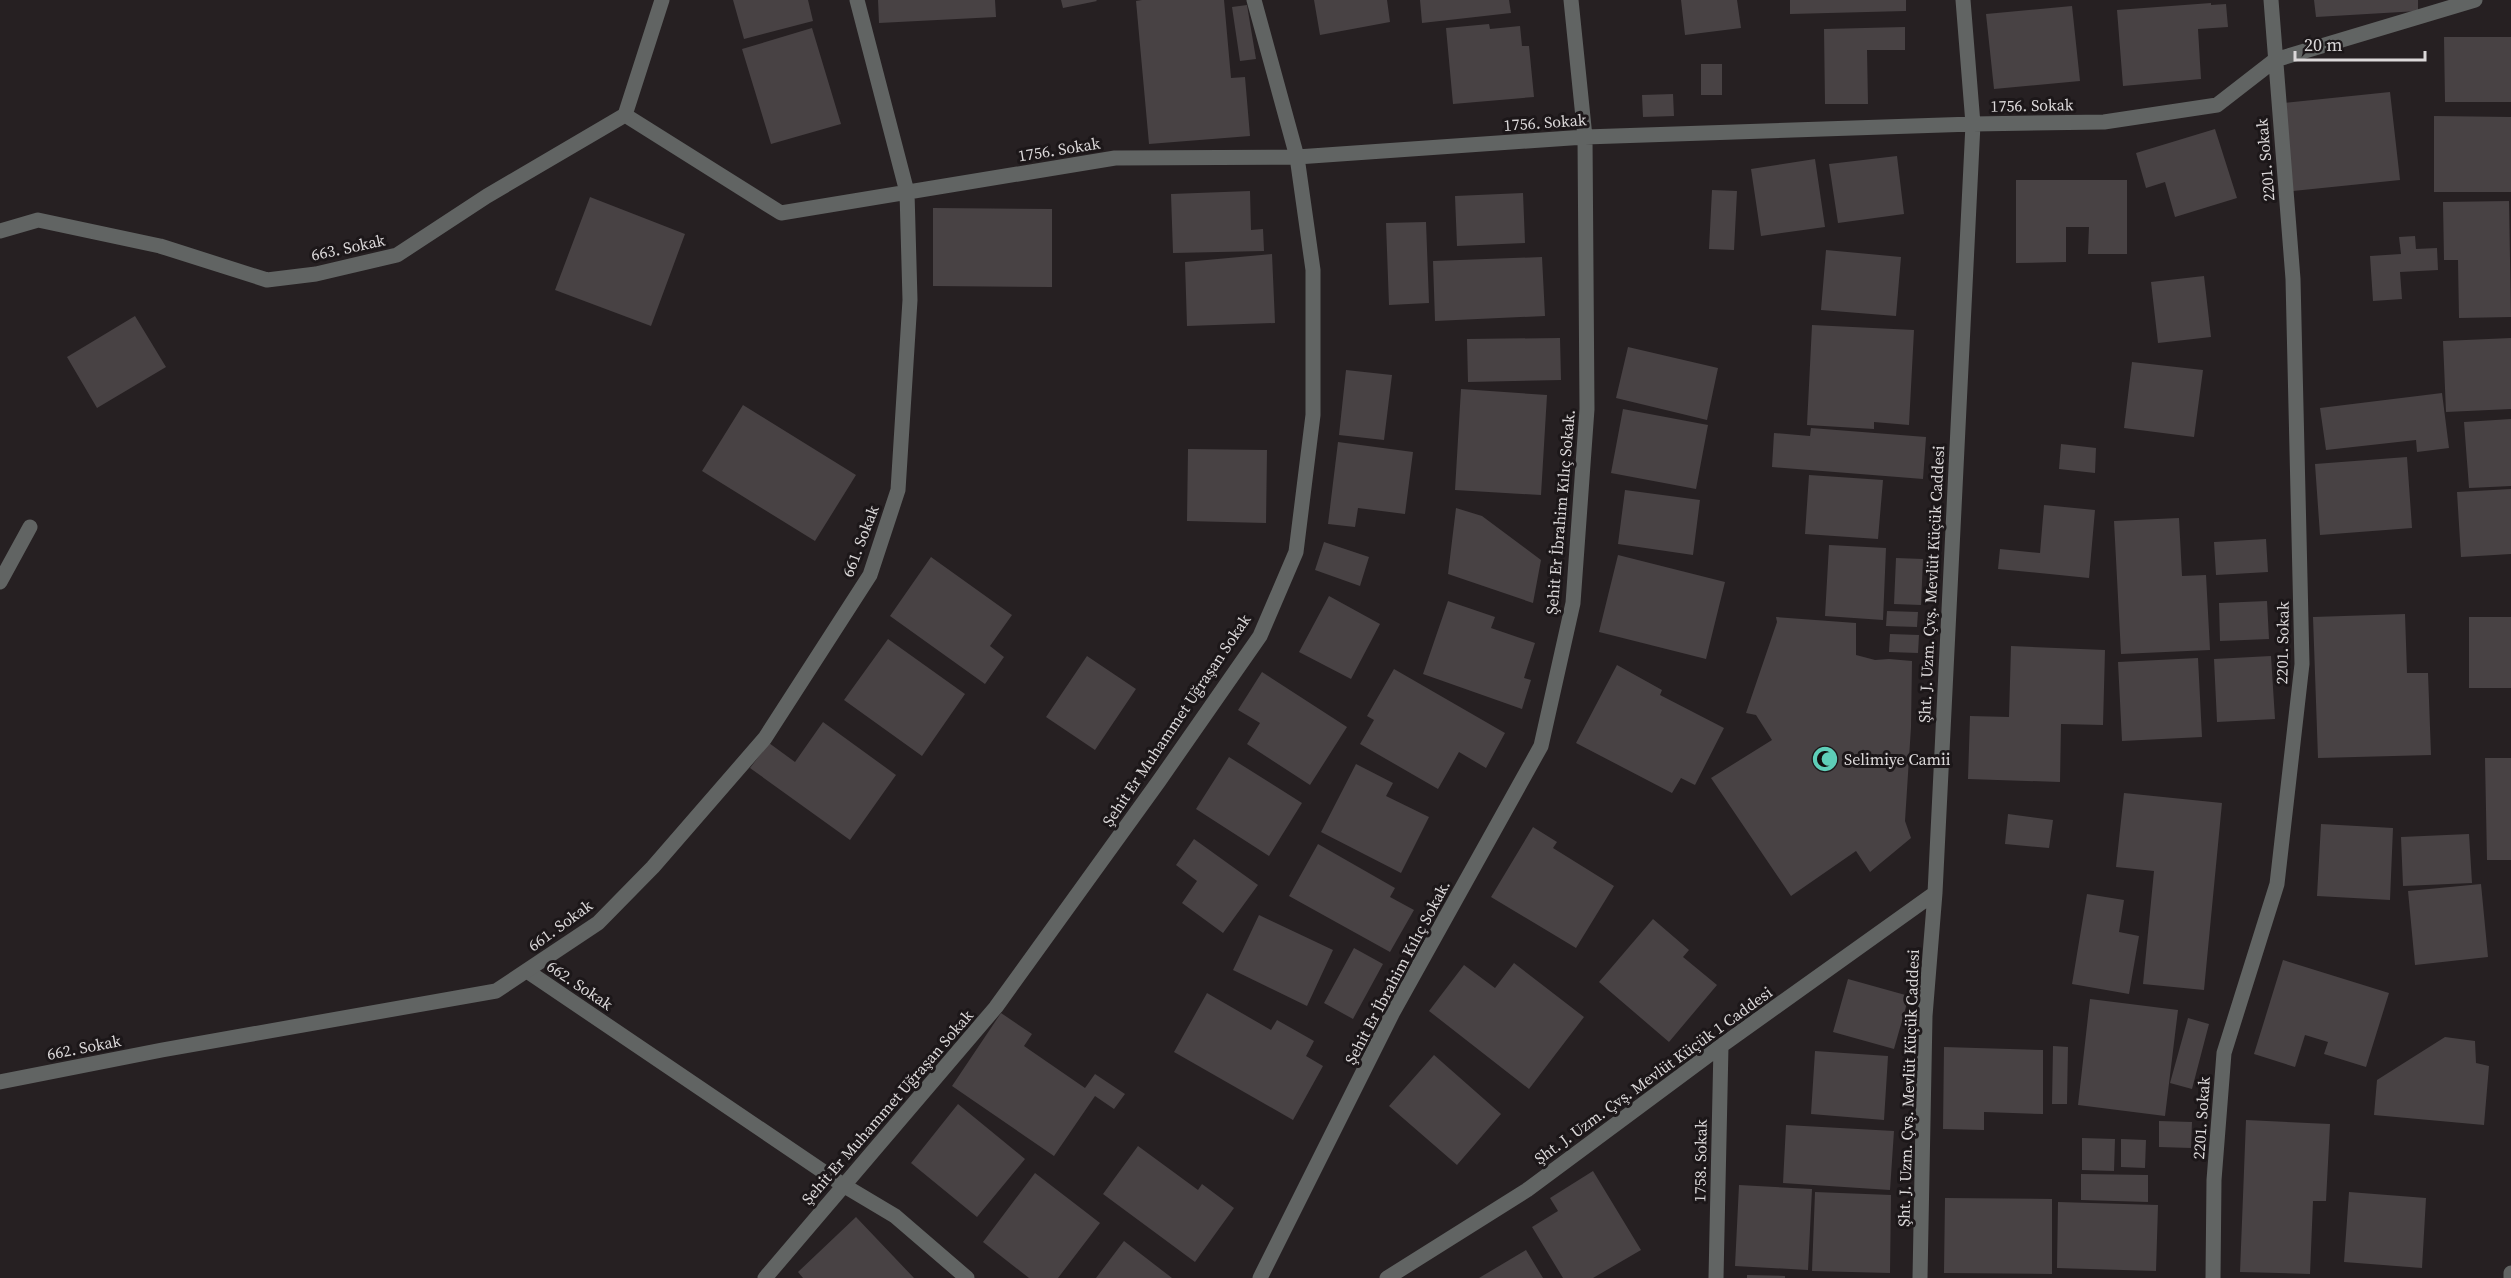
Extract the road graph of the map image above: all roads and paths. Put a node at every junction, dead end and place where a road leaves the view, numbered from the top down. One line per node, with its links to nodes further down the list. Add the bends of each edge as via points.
1 (662, 0): 9 (street)
2 (857, 0): 13 (street, 661. Sokak)
3 (1254, 0): 12 (street, Şehit Er Muhammet Uğraşan Sokak)
4 (1571, 0): 11 (street, Şehit Er İbrahim Kılıç Sokak.)
5 (1963, 0): 10 (street, Şht. J. Uzm. Çvş. Mevlüt Küçük Caddesi)
6 (2271, 0): 8 (street, 2201. Sokak)
7 (2475, 0): 8 (street, 1756. Sokak)
8 (2275, 60): 10 (street, 1756. Sokak, via 2217,105 2104,122); 29 (street, 2201. Sokak, via 2293,279 2302,664 2277,884 2223,1053)
9 (626, 115): 13 (street, 1756. Sokak, via 781,213); 14 (street, 663. Sokak, via 487,196 397,255 316,273 267,280 160,246 38,220)
10 (1973, 124): 11 (street, 1756. Sokak); 17 (street, Şht. J. Uzm. Çvş. Mevlüt Küçük Caddesi)
11 (1585, 137): 12 (street, 1756. Sokak); 25 (street, Şehit Er İbrahim Kılıç Sokak., via 1587,410 1573,603 1541,747 1393,1012)
12 (1297, 157): 13 (street, 1756. Sokak, via 1115,158); 21 (street, Şehit Er Muhammet Uğraşan Sokak, via 1313,270 1313,414 1296,552 1260,636 996,1007)
13 (907, 192): 18 (street, 661. Sokak, via 910,300 898,490 870,575 765,738 653,867 598,923)
14 (0, 231)
15 (30, 527): 16 (street)
16 (0, 582)
17 (1935, 893): 19 (street, Şht. J. Uzm. Çvş. Mevlüt Küçük 1 Caddesi); 28 (street, Şht. J. Uzm. Çvş. Mevlüt Küçük Caddesi, via 1925,1016)
18 (527, 971): 20 (street, 662. Sokak, via 496,991); 21 (street, 662. Sokak)
19 (1720, 1046): 26 (street, Şht. J. Uzm. Çvş. Mevlüt Küçük 1 Caddesi, via 1527,1190); 27 (street, 1758. Sokak)
20 (0, 1082)
21 (843, 1185): 23 (street, Şehit Er Muhammet Uğraşan Sokak); 24 (street, 662. Sokak, via 895,1216)
22 (2511, 1273): 30 (street)
23 (765, 1278)
24 (967, 1278)
25 (1260, 1278)
26 (1387, 1278)
27 (1716, 1278)
28 (1920, 1278)
29 (2212, 1278)
30 (2511, 1278)

